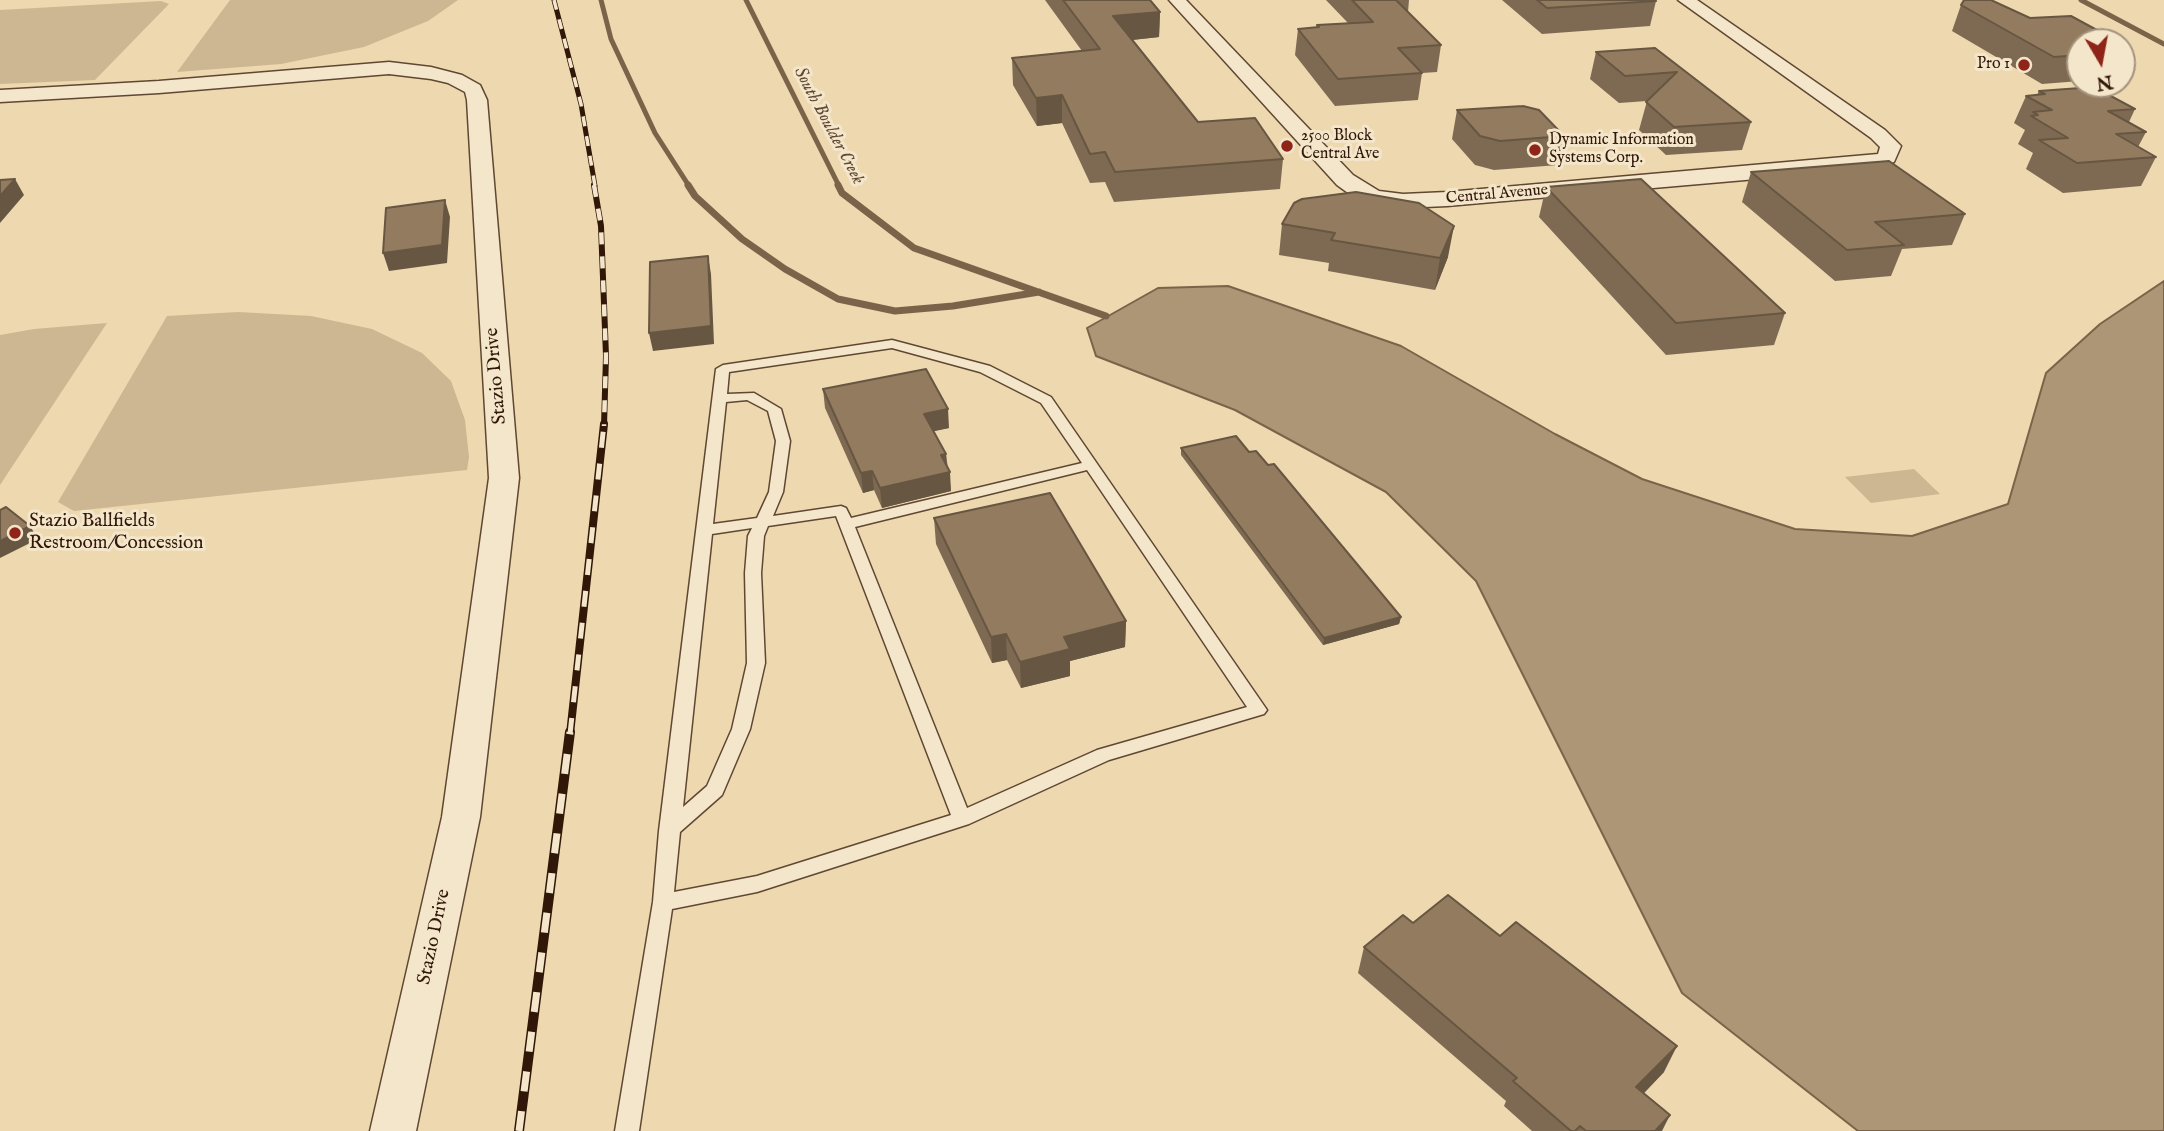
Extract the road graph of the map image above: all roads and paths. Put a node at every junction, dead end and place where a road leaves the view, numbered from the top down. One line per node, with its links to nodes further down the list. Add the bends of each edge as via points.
1 (1177, 0): 2 (street, Central Avenue, via 1345,180 1376,197 1447,199 1887,158 1891,146 1878,134)
2 (1686, 0)
3 (0, 96): 12 (street, Stazio Drive, via 389,68 431,73 473,89 503,478 461,817)
4 (719, 399): 5 (lane, via 723,369 892,344 985,369 1046,400); 6 (lane, via 749,396 774,409 783,441 776,492); 8 (lane)
5 (1091, 465): 7 (lane); 9 (lane, via 1258,710 1103,755)
6 (763, 522): 7 (lane, via 841,511); 8 (lane); 10 (lane, via 756,536 753,573 756,663 741,729 715,790)
7 (846, 524): 9 (lane)
8 (704, 530): 10 (lane)
9 (962, 819): 11 (lane, via 757,884)
10 (669, 831): 11 (lane)
11 (663, 902): 13 (lane)
12 (393, 1131)
13 (627, 1131)

